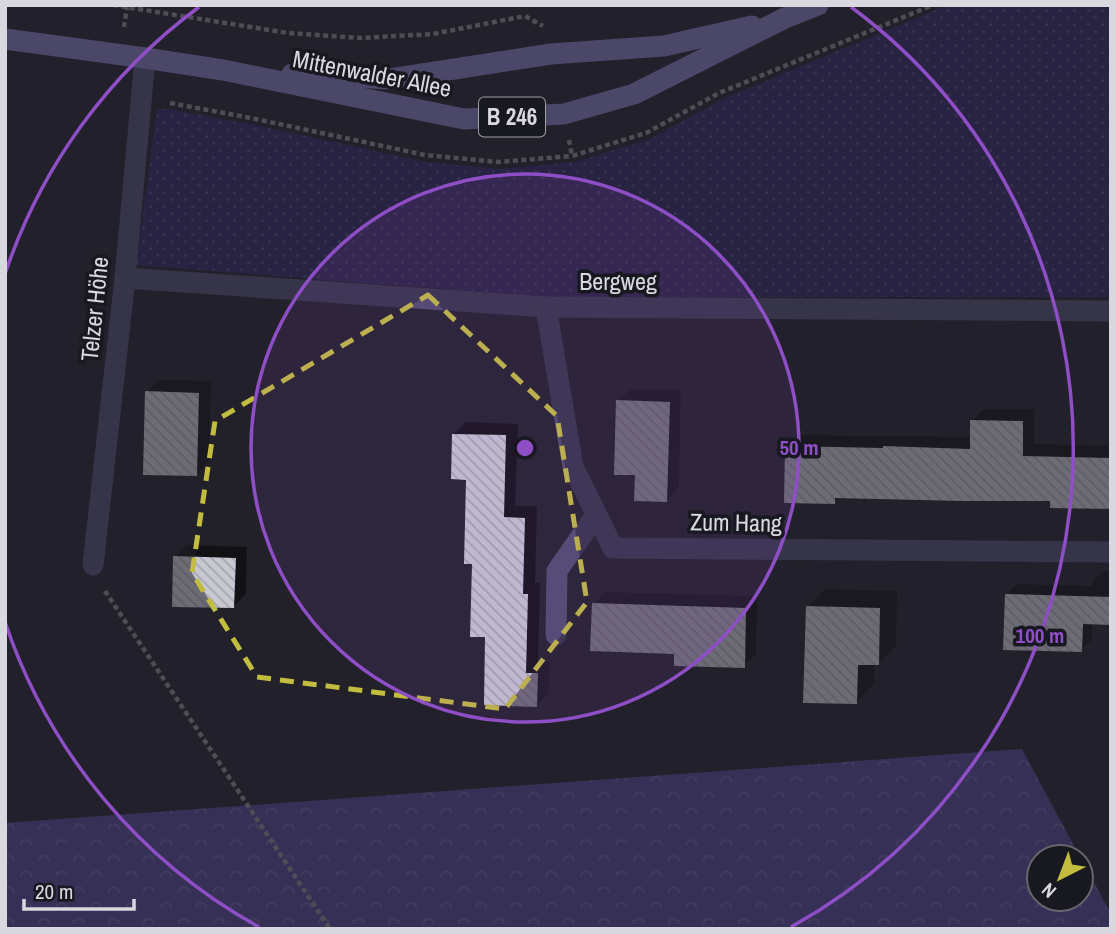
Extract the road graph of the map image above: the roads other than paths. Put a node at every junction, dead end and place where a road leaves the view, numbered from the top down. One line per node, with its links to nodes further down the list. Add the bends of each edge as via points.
1 (818, 5): 2 (main road, Mittenwalder Allee / B 246)
2 (785, 18): 5 (main road, Mittenwalder Allee / B 246, via 664,46 551,54 390,79); 5 (main road, Mittenwalder Allee / B 246, via 634,94 564,114 464,119)
3 (5, 39): 4 (main road, Mittenwalder Allee / B 246)
4 (145, 58): 5 (main road, Mittenwalder Allee / B 246); 6 (street, Telzer Höhe)
5 (223, 71)
6 (125, 278): 7 (street, Bergweg); 11 (street, Telzer Höhe)
7 (546, 307): 8 (street, Bergweg); 9 (street, Zum Hang, via 573,467)
8 (1111, 311)
9 (596, 515): 10 (street, Zum Hang, via 613,548); 12 (street, via 558,571)
10 (1111, 552)
11 (93, 565)
12 (556, 635)

